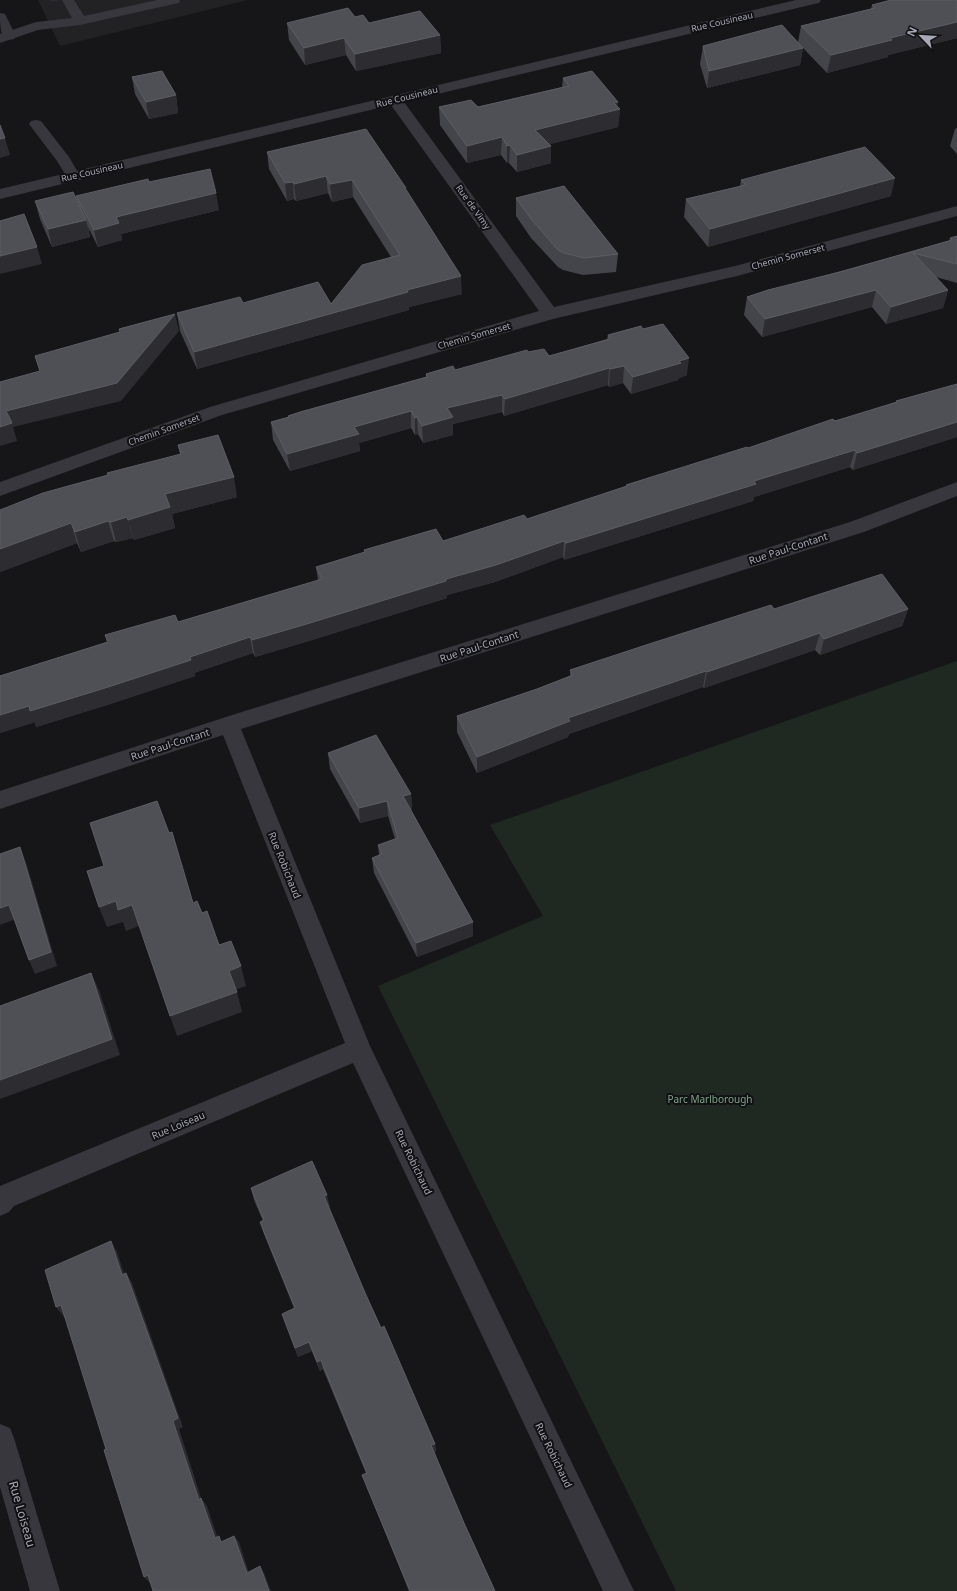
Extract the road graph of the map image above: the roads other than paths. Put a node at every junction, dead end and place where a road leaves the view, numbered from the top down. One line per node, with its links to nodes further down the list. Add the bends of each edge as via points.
1 (68, 0): 5 (lane)
2 (174, 0): 5 (lane)
3 (814, 0): 7 (street, Rue Cousineau)
4 (0, 17): 6 (street)
5 (80, 21): 6 (lane, via 36,26)
6 (4, 37)
7 (395, 100): 9 (street, Rue Cousineau); 12 (street, Rue de Vimy)
8 (36, 124): 9 (lane)
9 (73, 176): 10 (street, Rue Cousineau)
10 (0, 194)
11 (957, 211): 12 (street, Chemin Somerset, via 737,271)
12 (550, 314): 13 (street, Chemin Somerset, via 216,411)
13 (0, 489)
14 (957, 489): 15 (street, Rue Paul-Contant, via 857,527)
15 (229, 724): 16 (street, Rue Paul-Contant); 17 (street, Rue Robichaud)
16 (0, 800)
17 (359, 1049): 18 (street, Rue Loiseau, via 5,1197); 21 (street, Rue Robichaud)
18 (0, 1203)
19 (0, 1438): 20 (street, Rue Loiseau)
20 (45, 1591)
21 (619, 1591)

